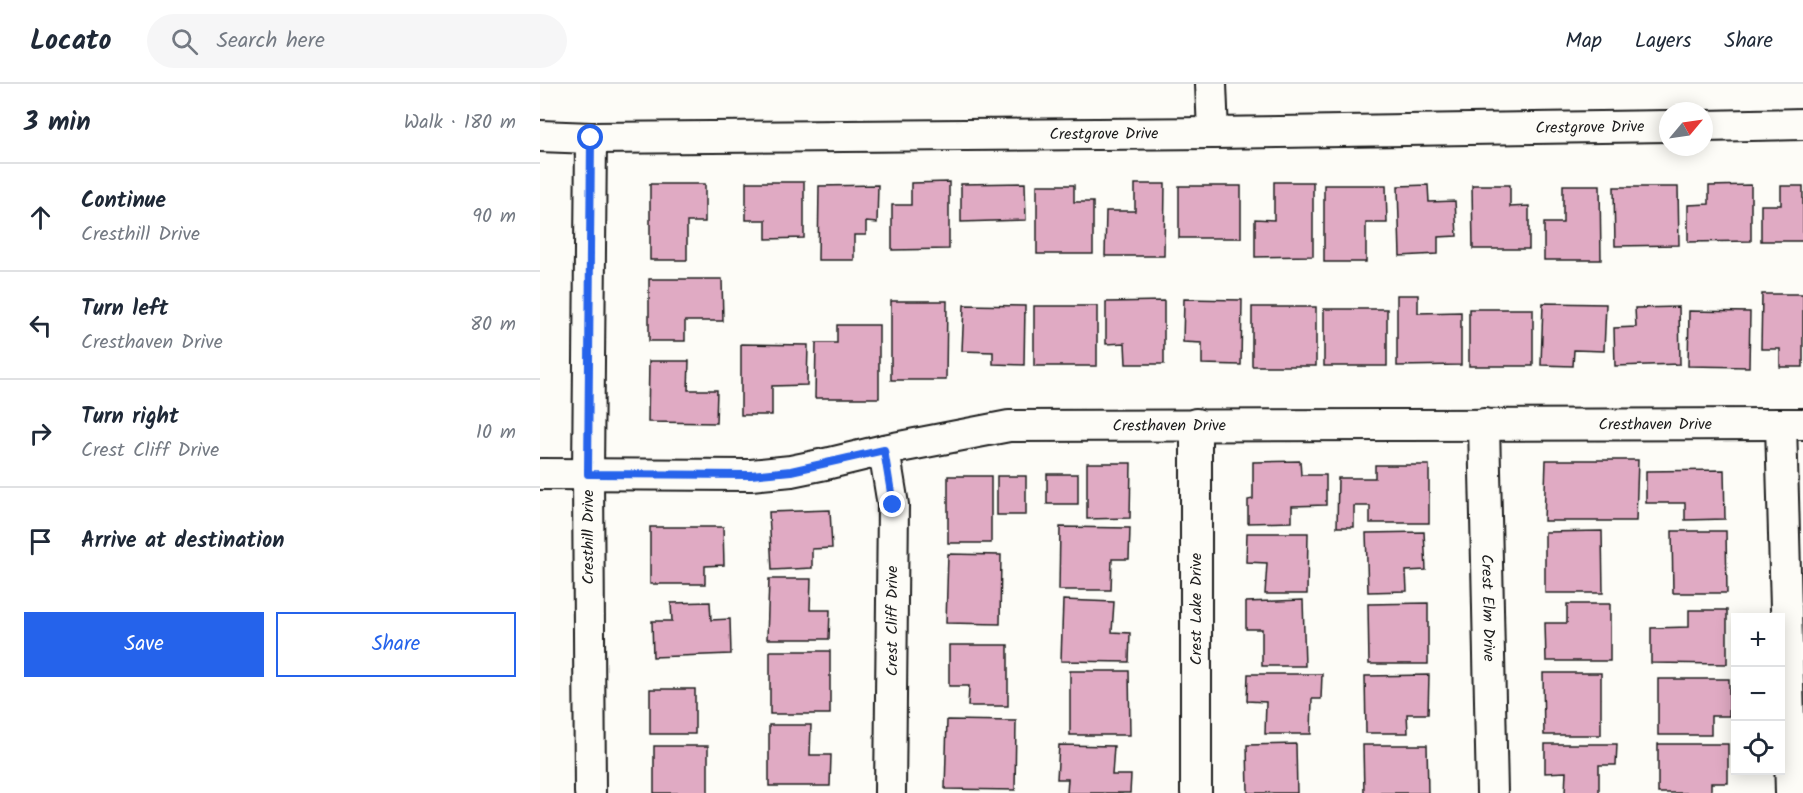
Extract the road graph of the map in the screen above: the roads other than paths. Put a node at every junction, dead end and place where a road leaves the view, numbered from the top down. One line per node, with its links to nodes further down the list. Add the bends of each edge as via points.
1 (1211, 84): 5 (street)
2 (1803, 124): 4 (street)
3 (1659, 126): 5 (street, Crestgrove Drive)
4 (1713, 126)
5 (1213, 133): 7 (street, Crestgrove Drive)
6 (540, 136): 7 (street, Crestgrove Drive)
7 (591, 138): 13 (street, Cresthill Drive)
8 (1196, 424): 9 (street, Cresthaven Drive); 11 (street, Cresthaven Drive, via 1009,426); 16 (street, Crest Lake Drive)
9 (1484, 424): 10 (street, Cresthaven Drive); 17 (street, Crest Elm Drive)
10 (1792, 424): 18 (street)
11 (884, 450): 13 (street, Cresthaven Drive, via 801,469 751,475); 15 (street, Crest Cliff Drive, via 893,505)
12 (540, 474): 13 (street, Cresthaven Drive)
13 (588, 474): 14 (street, Cresthill Drive)
14 (590, 793)
15 (891, 793)
16 (1196, 793)
17 (1492, 793)
18 (1791, 793)

